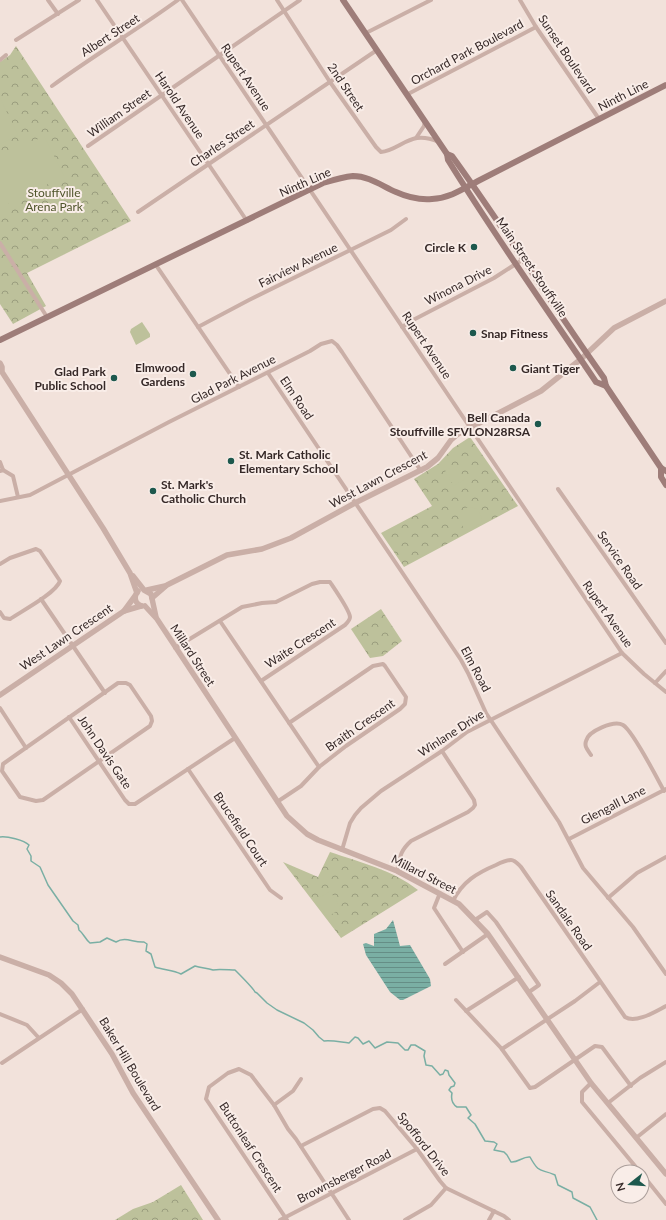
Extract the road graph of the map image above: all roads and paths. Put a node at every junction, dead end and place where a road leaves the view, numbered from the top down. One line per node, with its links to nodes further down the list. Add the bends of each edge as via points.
1 (48, 0): 12 (street)
2 (79, 0): 12 (street)
3 (97, 0): 15 (street, Harold Avenue)
4 (178, 0): 15 (street, Albert Street)
5 (182, 0): 19 (street, Rupert Avenue)
6 (277, 0): 11 (street, 2nd Street)
7 (300, 0): 11 (street, William Street)
8 (343, 0): 14 (main road, Main Street Stouffville)
9 (431, 0): 14 (street)
10 (520, 0): 13 (street, Sunset Boulevard)
11 (284, 11): 19 (street, William Street); 21 (street, 2nd Street)
12 (58, 14): 16 (street)
13 (536, 27): 24 (street, Orchard Park Boulevard); 26 (street, Sunset Boulevard)
14 (366, 34): 17 (main road, Main Street Stouffville)
15 (123, 38): 23 (street, Albert Street); 25 (street, Harold Avenue)
16 (16, 40)
17 (377, 50): 21 (street, Charles Street); 24 (main road, Main Street Stouffville)
18 (6, 54): 20 (street)
19 (219, 55): 25 (street, William Street); 28 (street, Rupert Avenue)
20 (0, 60)
21 (330, 82): 28 (street, Charles Street); 29 (street, 2nd Street, via 381,152)
22 (666, 84): 26 (main road, Ninth Line)
23 (52, 86)
24 (408, 94): 27 (main road, Main Street Stouffville)
25 (162, 95): 31 (street, William Street); 33 (street, Harold Avenue)
26 (599, 119): 34 (main road, Ninth Line)
27 (425, 121): 29 (street); 30 (main road, Main Street Stouffville)
28 (266, 125): 33 (street, Charles Street); 36 (street, Rupert Avenue)
29 (416, 138): 30 (street)
30 (439, 142): 32 (main road, Main Street Stouffville)
31 (88, 146)
32 (447, 154): 34 (main road, Main Street Stouffville, via 452,156); 35 (main road, Main Street Stouffville)
33 (209, 164): 37 (street, Charles Street); 39 (street, Harold Avenue)
34 (472, 184): 35 (main road, Ninth Line); 42 (main road, Main Street Stouffville)
35 (465, 188): 36 (main road, Ninth Line, via 432,199 414,198 366,178 354,176 338,178); 43 (main road, Main Street Stouffville)
36 (310, 190): 39 (main road, Ninth Line); 41 (street, Rupert Avenue)
37 (138, 212)
38 (406, 219): 41 (street, Fairview Avenue)
39 (247, 221): 44 (main road, Ninth Line)
40 (0, 243): 46 (street)
41 (351, 251): 47 (street, Fairview Avenue); 48 (street, Rupert Avenue)
42 (522, 260): 43 (street, Winona Drive); 50 (main road, Main Street Stouffville)
43 (516, 264): 48 (street, Winona Drive); 51 (main road, Main Street Stouffville)
44 (156, 265): 46 (main road, Ninth Line); 47 (street)
45 (666, 301): 50 (street, West Lawn Crescent, via 614,328)
46 (48, 317): 49 (main road, Ninth Line)
47 (198, 327): 56 (street)
48 (402, 327): 57 (street, Rupert Avenue)
49 (0, 340)
50 (587, 353): 51 (street, West Lawn Crescent); 55 (main road, Main Street Stouffville, via 604,378)
51 (581, 359): 55 (main road, Main Street Stouffville, via 596,382); 57 (street, West Lawn Crescent, via 541,391)
52 (0, 363): 53 (street)
53 (1, 371): 62 (street)
54 (268, 373): 56 (street, Glad Park Avenue); 61 (street, Glad Park Avenue, via 321,344 332,341); 67 (street, Elm Road)
55 (606, 386): 60 (main road, Main Street Stouffville)
56 (239, 388): 62 (street, Glad Park Avenue)
57 (470, 428): 61 (street, West Lawn Crescent, via 451,440 438,458); 83 (street, Rupert Avenue)
58 (0, 462): 59 (street)
59 (2, 470): 65 (street, via 13,476)
60 (663, 470): 63 (main road, Main Street Stouffville, via 661,477)
61 (421, 471): 67 (street, West Lawn Crescent)
62 (69, 475): 65 (street, Glad Park Avenue, via 30,495); 69 (street)
63 (666, 485)
64 (558, 489): 80 (street, Service Road)
65 (18, 497): 66 (street, Glad Park Avenue)
66 (0, 501)
67 (355, 503): 70 (street, West Lawn Crescent, via 291,538 262,549 227,555); 92 (street, Elm Road, via 461,660)
68 (0, 564): 73 (street, via 36,549 40,551 60,581 58,586)
69 (130, 573): 71 (street); 72 (street)
70 (167, 586): 71 (street, West Lawn Crescent); 74 (street, West Lawn Crescent)
71 (146, 590): 72 (street); 74 (street)
72 (136, 594): 75 (street, via 136,601); 76 (street, West Lawn Crescent)
73 (41, 599): 77 (street, via 10,618 4,618); 81 (street)
74 (152, 599): 75 (street, via 149,604); 78 (street, Millard Street)
75 (143, 606): 76 (street, West Lawn Crescent); 78 (street, Millard Street)
76 (124, 611): 81 (street, West Lawn Crescent)
77 (0, 612)
78 (157, 619): 82 (street, Millard Street)
79 (220, 621): 82 (street, Waite Crescent); 85 (street); 85 (street, Waite Crescent, via 242,607 276,602 312,584 330,582 348,611 349,621)
80 (666, 642)
81 (72, 646): 88 (street); 89 (street, West Lawn Crescent)
82 (175, 648): 94 (street, Millard Street)
83 (622, 653): 86 (street, Rupert Avenue); 92 (street, Winlane Drive)
84 (666, 671): 86 (street)
85 (261, 681): 93 (street)
86 (656, 683): 87 (street, Rupert Avenue)
87 (666, 692)
88 (105, 693): 91 (street, John Davis Gate); 98 (street, John Davis Gate, via 118,684 130,685 152,721 150,726)
89 (0, 695)
90 (0, 708): 95 (street)
91 (69, 717): 95 (street); 98 (street, John Davis Gate)
92 (490, 720): 96 (street, Winlane Drive, via 467,732); 103 (street, Elm Road)
93 (288, 723): 99 (street); 99 (street, Braith Crescent, via 373,666 385,666 406,697 405,704)
94 (235, 738): 100 (street, John Davis Gate); 102 (street, Millard Street)
95 (26, 748): 98 (street, via 3,764 2,771 20,797 36,801 43,800)
96 (442, 751): 104 (street, Winlane Drive, via 381,791 361,808 350,823); 106 (street, via 476,805 468,812 411,841 400,854)
97 (591, 755): 101 (street, via 585,747 589,734 607,725 623,725)
98 (98, 761): 100 (street, John Davis Gate, via 129,804 135,804)
99 (319, 767): 102 (street, Braith Crescent, via 301,786)
100 (188, 769): 108 (street, Brucefield Court, via 270,890)
101 (665, 790): 103 (street, Glengall Lane)
102 (277, 802): 104 (street, Millard Street, via 306,834)
103 (569, 839): 109 (street, Elm Road, via 581,864)
104 (342, 850): 106 (street, Millard Street)
105 (666, 857): 109 (street, via 637,872)
106 (397, 871): 107 (street, Millard Street)
107 (440, 893): 110 (street, Millard Street); 113 (street, via 434,908)
108 (281, 898)
109 (608, 898): 116 (street, Elm Road, via 633,927)
110 (453, 901): 111 (street, Millard Street); 118 (street, Sandale Road, via 464,885 477,874 504,862 514,861 521,867)
111 (475, 920): 112 (street, Millard Street); 119 (street, via 487,912 496,922 539,985)
112 (488, 934): 113 (street); 117 (street, Millard Street)
113 (463, 952): 115 (street)
114 (0, 957): 122 (street, Baker Hill Boulevard, via 49,975 67,988)
115 (445, 964)
116 (666, 974)
117 (519, 977): 119 (street, Millard Street); 123 (street)
118 (600, 982): 121 (street, Sandale Road, via 623,1016 629,1020 648,1015); 125 (street)
119 (529, 992): 125 (street, Millard Street)
120 (456, 1000): 123 (street)
121 (666, 1006)
122 (83, 1009): 126 (street); 147 (street, Baker Hill Boulevard, via 133,1093)
123 (466, 1012): 127 (street)
124 (0, 1014): 126 (street, via 27,1025)
125 (547, 1019): 127 (street); 128 (street, Millard Street)
126 (38, 1038): 130 (street)
127 (502, 1049): 128 (street, via 531,1088)
128 (575, 1060): 132 (street, Millard Street); 133 (street, via 595,1046 602,1047)
129 (666, 1062): 133 (street)
130 (2, 1063)
131 (302, 1079): 135 (street, via 293,1091)
132 (591, 1083): 134 (street, Millard Street); 140 (street, via 582,1092 582,1102)
133 (631, 1086): 134 (street)
134 (608, 1103): 137 (street, Millard Street)
135 (274, 1105): 138 (street, Buttonleaf Crescent); 148 (street, Buttonleaf Crescent, via 251,1074 239,1069 228,1073 209,1087 206,1099)
136 (666, 1114): 137 (street)
137 (636, 1138): 141 (street, Millard Street)
138 (301, 1146): 139 (street, Spofford Drive, via 378,1108 385,1111); 144 (street, Buttonleaf Crescent)
139 (417, 1149): 143 (street, Spofford Drive); 144 (street, Brownsberger Road)
140 (634, 1164)
141 (666, 1173)
142 (650, 1184): 145 (street)
143 (446, 1188): 146 (street, Spofford Drive); 151 (street, via 431,1205)
144 (332, 1193): 148 (street, Brownsberger Road); 150 (street, Buttonleaf Crescent)
145 (666, 1204)
146 (494, 1211): 152 (street); 153 (street, Spofford Drive)
147 (218, 1218)
148 (286, 1219): 149 (street, Brownsberger Road)
149 (280, 1220)
150 (349, 1220)
151 (405, 1220)
152 (489, 1220)
153 (509, 1220)

